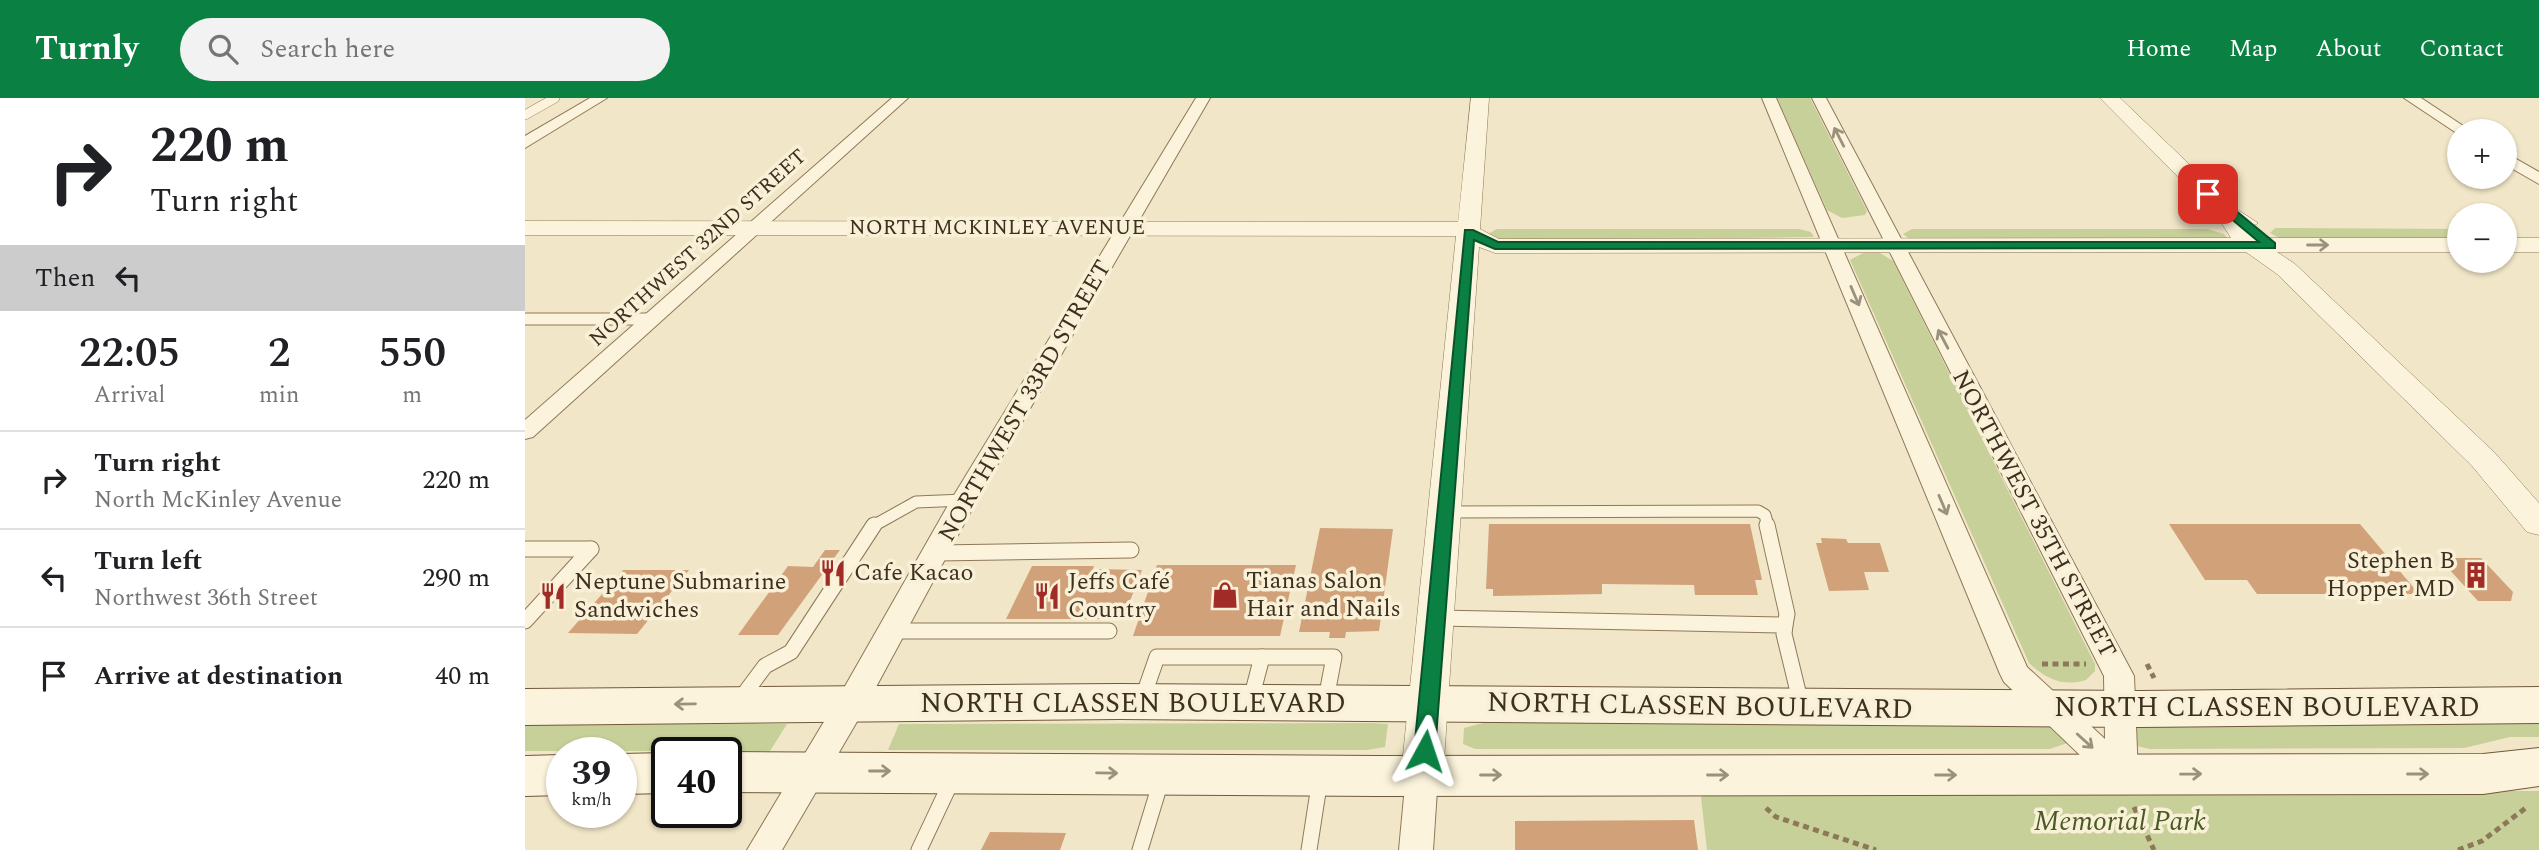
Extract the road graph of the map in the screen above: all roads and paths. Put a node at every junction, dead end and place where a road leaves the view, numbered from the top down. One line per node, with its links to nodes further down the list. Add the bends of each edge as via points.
1 (555, 98): 10 (lane)
2 (600, 98): 12 (street)
3 (901, 98): 19 (street, NORTHWEST 32ND STREET)
4 (1203, 98): 20 (street, NORTHWEST 33RD STREET)
5 (1480, 98): 22 (street)
6 (1769, 98): 23 (street)
7 (1819, 98): 24 (street, NORTHWEST 35TH STREET, one-way to 7)
8 (2109, 98): 21 (street)
9 (2411, 98): 11 (street)
10 (525, 115)
11 (2447, 121)
12 (525, 143)
13 (2517, 165): 14 (street)
14 (2539, 179)
15 (2447, 225): 21 (street, NORTH MCKINLEY AVENUE)
16 (2517, 225): 17 (street)
17 (2539, 225)
18 (525, 228): 19 (street, NORTH MCKINLEY AVENUE)
19 (755, 228): 20 (street, NORTH MCKINLEY AVENUE); 29 (street, NORTHWEST 32ND STREET)
20 (1126, 228): 22 (street, NORTH MCKINLEY AVENUE, via 1452,228); 32 (street, NORTHWEST 33RD STREET)
21 (2246, 231): 24 (street, NORTH MCKINLEY AVENUE); 25 (street, NORTH MCKINLEY AVENUE, one-way to 25); 31 (street)
22 (1469, 232): 23 (street, NORTH MCKINLEY AVENUE, via 1495,246); 34 (street)
23 (1830, 236): 24 (street, NORTH MCKINLEY AVENUE); 58 (street, one-way to 58, via 2015,674)
24 (1890, 236): 59 (street, NORTHWEST 35TH STREET, one-way to 24, via 2119,676)
25 (2447, 244)
26 (2517, 245): 27 (street)
27 (2539, 245)
28 (525, 319): 29 (lane)
29 (652, 319): 30 (street, NORTHWEST 32ND STREET)
30 (525, 432)
31 (2483, 459): 33 (street); 35 (street)
32 (964, 500): 38 (street, NORTHWEST 33RD STREET); 49 (lane, via 916,502 876,522 791,652 765,666)
33 (2539, 501)
34 (1445, 512): 39 (street); 41 (lane, via 1758,511 1765,515 1787,614)
35 (2539, 524)
36 (525, 549): 40 (lane, via 590,550)
37 (1131, 550): 38 (lane)
38 (937, 553): 42 (street, NORTHWEST 33RD STREET)
39 (1436, 618): 41 (lane); 53 (street)
40 (525, 621)
41 (1785, 625): 57 (lane)
42 (892, 631): 43 (lane); 54 (street, NORTHWEST 33RD STREET)
43 (1109, 631)
44 (1262, 657): 50 (lane, via 1157,657); 51 (lane); 52 (lane, via 1334,657)
45 (2033, 664): 46 (path)
46 (2093, 664)
47 (2147, 664): 48 (path)
48 (2154, 678)
49 (738, 703): 54 (main road, NORTH CLASSEN BOULEVARD); 56 (main road, NORTH CLASSEN BOULEVARD, one-way to 56)
50 (1141, 703): 51 (main road, NORTH CLASSEN BOULEVARD); 54 (main road, NORTH CLASSEN BOULEVARD)
51 (1251, 703): 52 (main road, NORTH CLASSEN BOULEVARD)
52 (1326, 703): 53 (main road, NORTH CLASSEN BOULEVARD)
53 (1429, 703): 57 (main road, NORTH CLASSEN BOULEVARD); 66 (street)
54 (851, 704): 60 (street, NORTHWEST 33RD STREET)
55 (2539, 705): 59 (main road, NORTH CLASSEN BOULEVARD)
56 (525, 707)
57 (1803, 708): 58 (main road, NORTH CLASSEN BOULEVARD)
58 (2048, 708): 59 (main road, NORTH CLASSEN BOULEVARD); 69 (street, one-way to 69)
59 (2119, 708): 69 (street, NORTHWEST 35TH STREET)
60 (812, 771): 61 (main road); 62 (main road, one-way to 62); 71 (street, NORTHWEST 33RD STREET)
61 (742, 772)
62 (956, 772): 63 (main road, one-way to 63); 72 (lane)
63 (1163, 774): 65 (main road); 73 (lane)
64 (546, 775): 67 (main road)
65 (1321, 775): 66 (main road); 74 (lane)
66 (1422, 775): 69 (main road, one-way to 69); 75 (street)
67 (525, 776)
68 (2533, 787): 69 (main road, one-way to 68, via 2483,774); 78 (path, via 2482,841)
69 (2128, 791): 77 (path)
70 (1765, 808): 76 (path, via 1776,817)
71 (764, 850)
72 (919, 850)
73 (1140, 850)
74 (1310, 850)
75 (1416, 850)
76 (1876, 850)
77 (2154, 850)
78 (2458, 850)

